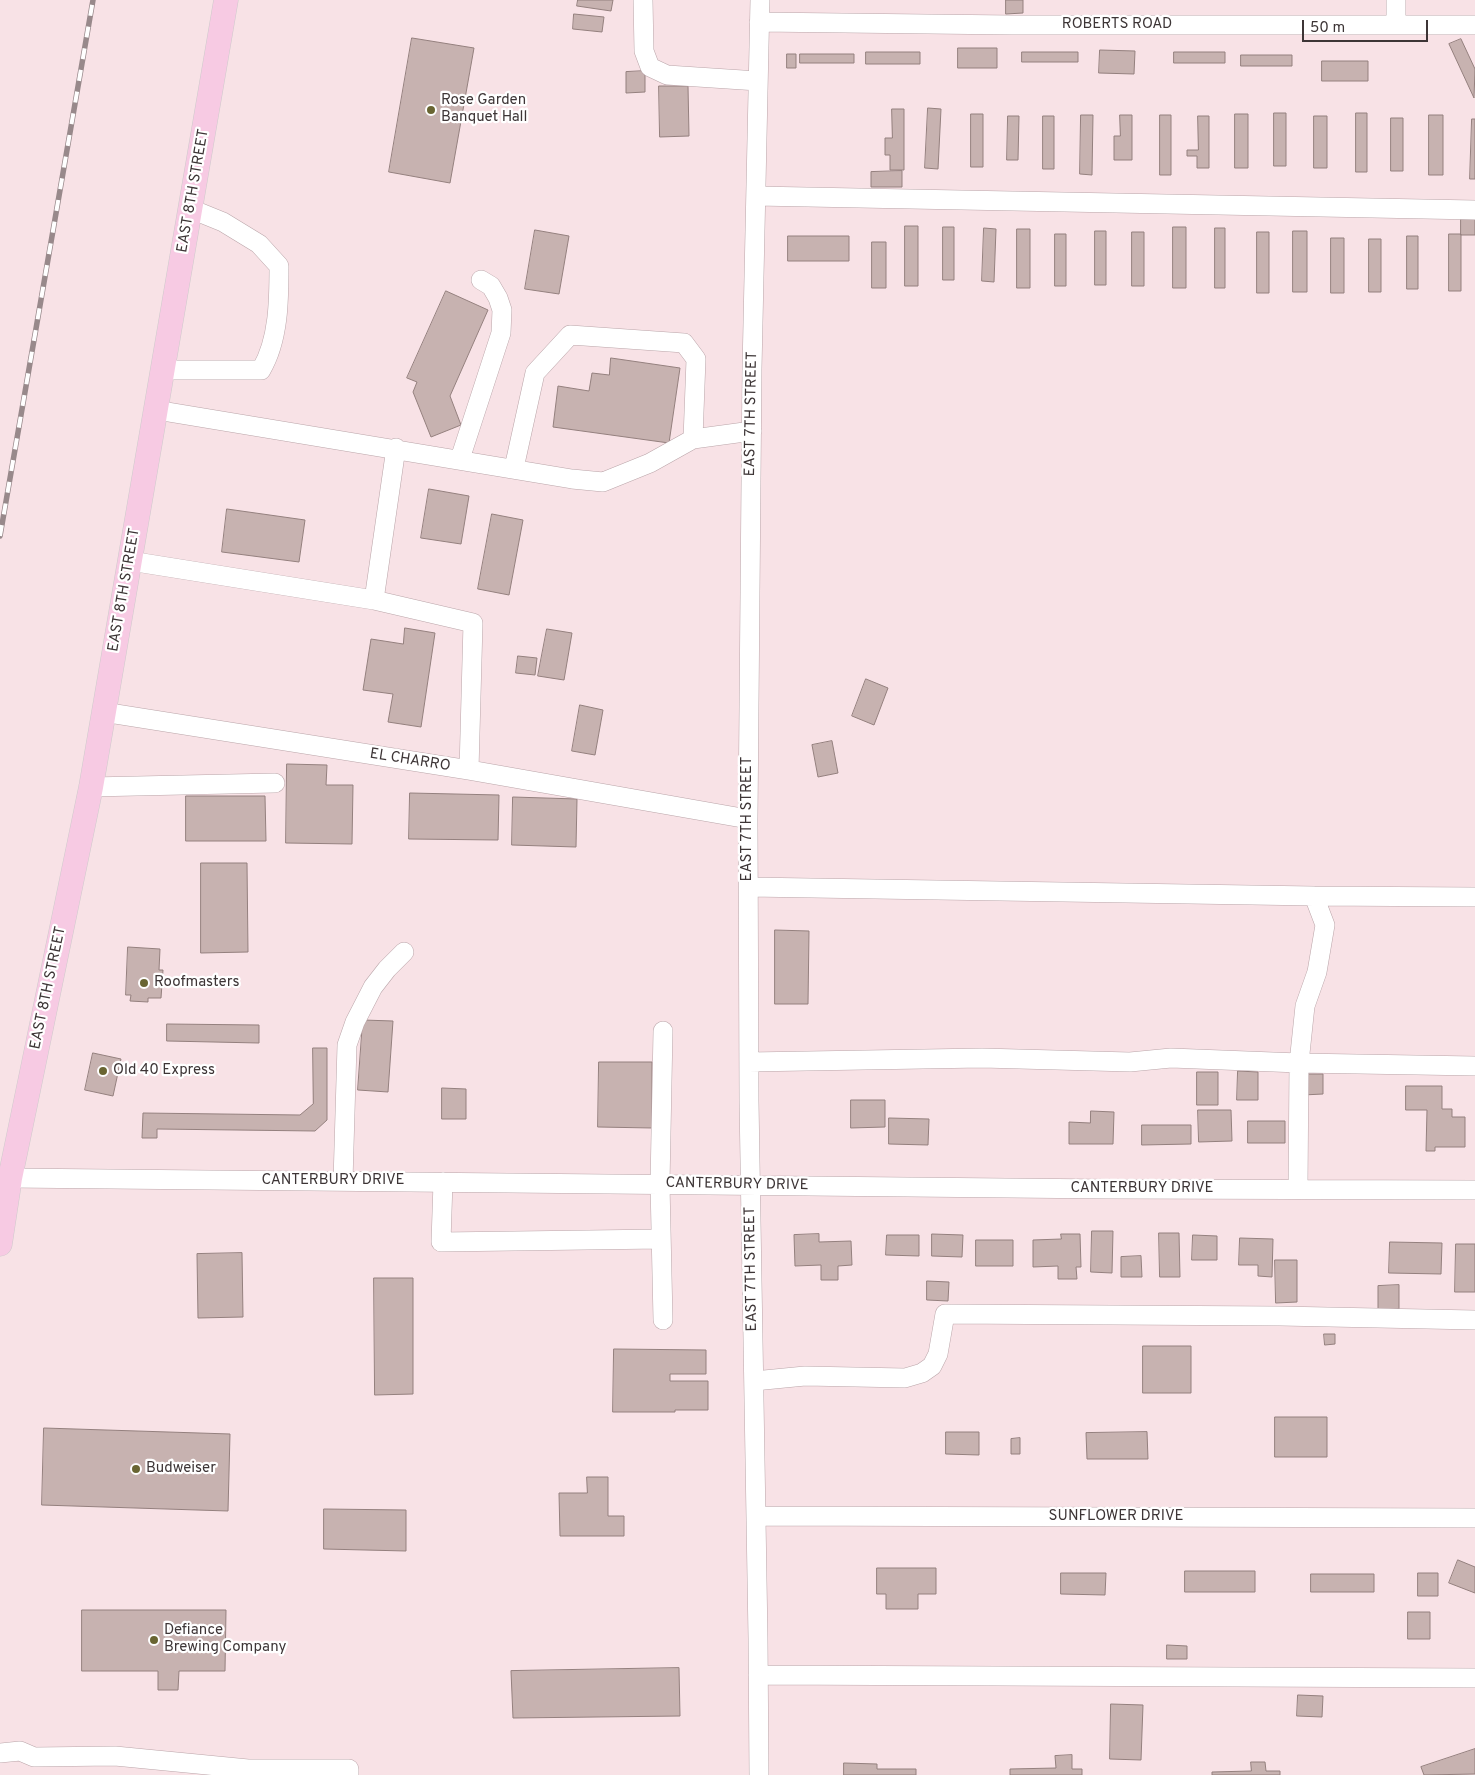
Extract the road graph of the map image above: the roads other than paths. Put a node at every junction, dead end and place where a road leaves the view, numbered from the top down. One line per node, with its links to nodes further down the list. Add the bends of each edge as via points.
1 (226, 0): 10 (main road, EAST 8TH STREET)
2 (643, 0): 8 (street, via 644,51 650,67 667,75)
3 (760, 0): 5 (street, EAST 7TH STREET)
4 (1396, 0): 6 (street)
5 (760, 22): 6 (street, ROBERTS ROAD); 8 (street, EAST 7TH STREET)
6 (1396, 24): 7 (street, ROBERTS ROAD)
7 (1475, 25)
8 (758, 81): 9 (street, EAST 7TH STREET)
9 (756, 196): 11 (street); 15 (street, EAST 7TH STREET)
10 (191, 209): 13 (main road, EAST 8TH STREET); 13 (street, via 223,222 259,244 279,266 279,308 268,359 261,370)
11 (1475, 210)
12 (481, 280): 18 (street, via 491,286 498,298 502,310 501,333)
13 (163, 370): 14 (main road, EAST 8TH STREET)
14 (156, 410): 17 (street); 20 (main road, EAST 8TH STREET)
15 (752, 431): 16 (street); 26 (street, EAST 7TH STREET)
16 (693, 439): 19 (street, via 650,463 603,482); 19 (street, via 696,359 684,343 570,334 535,373)
17 (396, 448): 18 (street); 21 (street)
18 (460, 459): 19 (street)
19 (514, 468)
20 (130, 561): 21 (street); 22 (main road, EAST 8TH STREET)
21 (374, 600): 23 (street, EL CHARRO, via 473,623)
22 (104, 712): 23 (street, EL CHARRO); 25 (main road, EAST 8TH STREET)
23 (469, 770): 26 (street)
24 (275, 783): 25 (street)
25 (90, 787): 35 (main road, EAST 8TH STREET)
26 (748, 819): 27 (street, EAST 7TH STREET)
27 (748, 886): 28 (street); 32 (street, EAST 7TH STREET)
28 (1314, 896): 29 (street); 33 (street, via 1325,925 1317,972 1305,1006)
29 (1475, 897)
30 (404, 952): 36 (street, via 373,987 355,1022 348,1045)
31 (663, 1032): 38 (street)
32 (749, 1062): 33 (street, via 982,1058 1130,1062 1171,1058); 39 (street, EAST 7TH STREET)
33 (1299, 1063): 34 (street); 40 (street)
34 (1475, 1066)
35 (5, 1178): 36 (street, CANTERBURY DRIVE); 43 (main road, EAST 8TH STREET)
36 (343, 1181): 37 (street, CANTERBURY DRIVE)
37 (443, 1182): 38 (street, CANTERBURY DRIVE); 42 (street, via 441,1242)
38 (660, 1184): 39 (street, CANTERBURY DRIVE); 42 (street)
39 (751, 1185): 40 (street, CANTERBURY DRIVE); 46 (street, EAST 7TH STREET)
40 (1298, 1189): 41 (street, CANTERBURY DRIVE)
41 (1475, 1190)
42 (661, 1239): 44 (street)
43 (0, 1244)
44 (663, 1320)
45 (1475, 1320): 46 (street, via 945,1314 938,1354 932,1366 922,1373 905,1378 805,1376)
46 (754, 1381): 47 (street, EAST 7TH STREET)
47 (756, 1516): 48 (street, SUNFLOWER DRIVE); 49 (street, EAST 7TH STREET)
48 (1475, 1518)
49 (758, 1675): 50 (street); 53 (street, EAST 7TH STREET)
50 (1475, 1678)
51 (0, 1753): 52 (street, via 20,1751 34,1757 115,1756 248,1769 349,1769)
52 (349, 1775)
53 (758, 1775)

